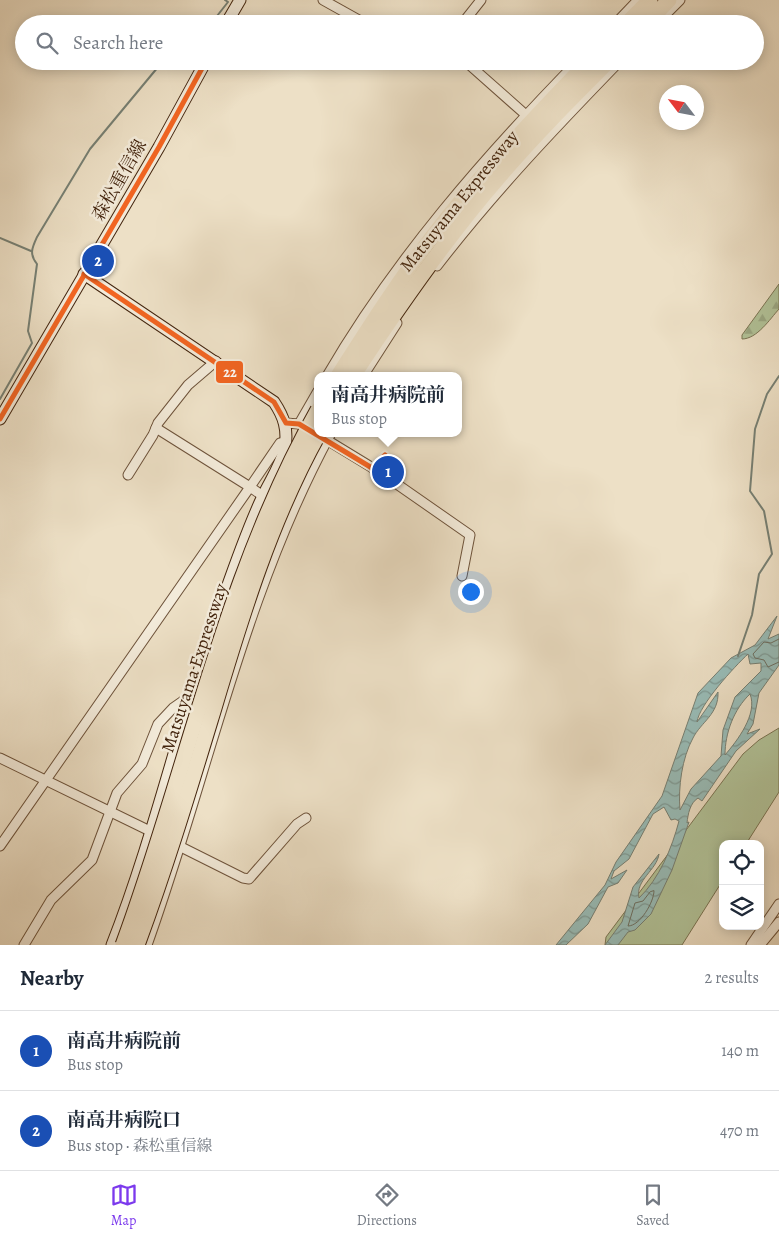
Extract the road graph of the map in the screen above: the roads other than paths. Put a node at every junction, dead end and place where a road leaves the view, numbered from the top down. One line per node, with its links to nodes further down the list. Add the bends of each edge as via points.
1 (240, 0): 9 (street)
2 (323, 0): 8 (street)
3 (481, 0): 11 (street)
4 (638, 0): 12 (street)
5 (650, 0): 13 (highway)
6 (669, 0): 14 (highway)
7 (680, 0): 15 (street)
8 (335, 3): 10 (street)
9 (231, 15)
10 (353, 15)
11 (469, 15)
12 (624, 15)
13 (635, 15)
14 (655, 15)
15 (665, 15)
16 (201, 70): 23 (street, 森松重信線)
17 (475, 70): 22 (street)
18 (569, 70): 22 (street)
19 (581, 70): 26 (highway, Matsuyama Expressway, via 489,167 432,237)
20 (601, 70): 27 (highway, Matsuyama Expressway, via 493,184 437,254)
21 (611, 70): 28 (street, via 476,216 400,319)
22 (526, 115): 25 (street, via 471,176 409,254 369,307)
23 (84, 274): 24 (street); 31 (street, 森松重信線)
24 (216, 361): 32 (street, via 274,402); 34 (street, via 188,385)
25 (329, 372)
26 (341, 372)
27 (356, 372)
28 (366, 372)
29 (314, 398): 33 (street)
30 (314, 418): 56 (highway, Matsuyama Expressway, bridge, via 273,498 247,564)
31 (0, 419)
32 (286, 423): 33 (street); 39 (street)
33 (299, 424): 35 (street)
34 (156, 428): 40 (street); 41 (street)
35 (314, 430)
36 (325, 437): 51 (street, via 267,572)
37 (325, 437): 57 (highway, Matsuyama Expressway, bridge, via 285,503 259,568)
38 (329, 437): 43 (street, via 470,535)
39 (286, 442): 41 (street, via 280,443); 42 (street)
40 (128, 475)
41 (250, 487): 42 (street); 46 (street)
42 (263, 496): 44 (street, via 216,619)
43 (462, 576)
44 (192, 698): 47 (street, via 163,717 142,764 123,784); 49 (street)
45 (0, 758): 46 (street)
46 (46, 782): 47 (street); 50 (street)
47 (110, 812): 49 (street); 54 (street, via 92,860 51,900)
48 (306, 818): 51 (street, via 249,879)
49 (152, 832): 55 (street, via 132,896)
50 (0, 846)
51 (181, 847): 58 (street)
52 (779, 904): 59 (street)
53 (779, 922): 60 (street)
54 (24, 945)
55 (112, 945)
56 (123, 945)
57 (137, 945)
58 (147, 945)
59 (751, 945)
60 (760, 945)

